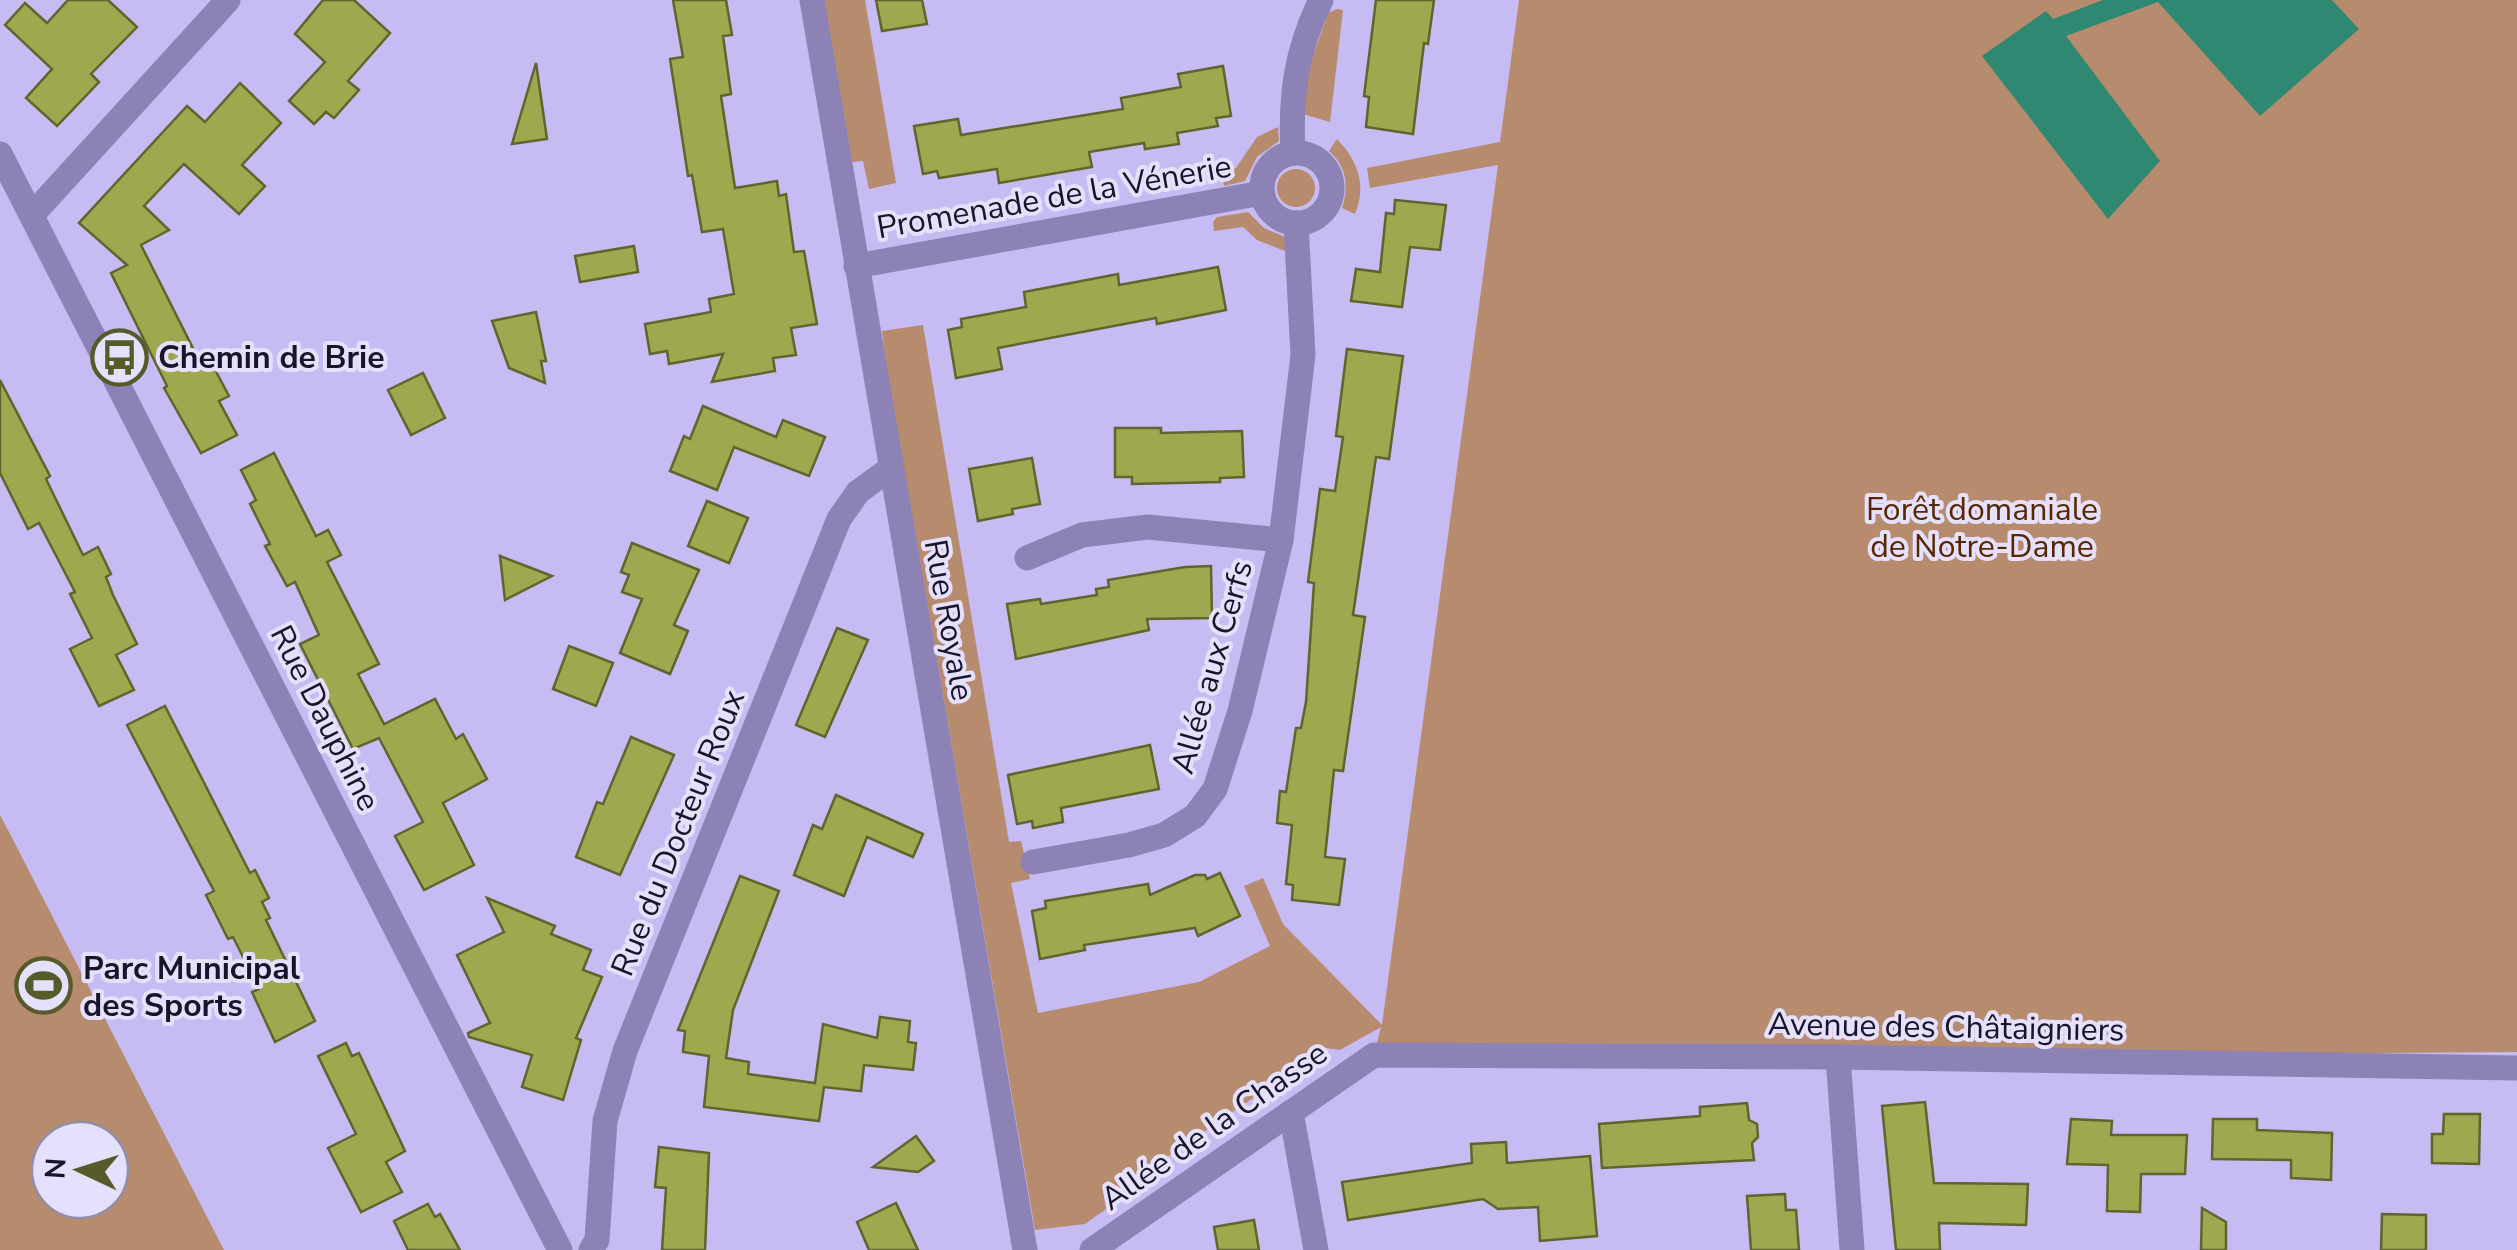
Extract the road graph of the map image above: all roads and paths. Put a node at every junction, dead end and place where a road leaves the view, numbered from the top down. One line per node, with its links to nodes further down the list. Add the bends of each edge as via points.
1 (228, 0): 7 (street)
2 (812, 0): 9 (street, Rue Royale)
3 (1321, 0): 4 (street, via 1297,62)
4 (1292, 152): 6 (street, via 1266,171); 8 (street, via 1313,156 1332,180 1324,210)
5 (0, 154): 7 (street, Rue Dauphine)
6 (1262, 193): 8 (street, via 1274,214); 9 (street, Promenade de la Vénerie)
7 (32, 215): 18 (street, Rue Dauphine)
8 (1296, 223): 11 (street, Allée aux Cerfs, via 1303,355)
9 (856, 266): 10 (street, Rue Royale)
10 (890, 468): 19 (street, Rue du Docteur Roux, via 858,492 839,519 625,1051 605,1121); 20 (street, Rue Royale)
11 (1281, 540): 12 (street, Allée aux Cerfs, via 1148,528 1082,535); 13 (street, Allée aux Cerfs, via 1240,712 1214,789 1195,816 1129,845)
12 (1027, 558)
13 (1033, 862)
14 (1374, 1055): 15 (street, Avenue des Châtaigniers); 17 (street, Allée de la Chasse)
15 (1838, 1057): 16 (street, Avenue des Châtaigniers); 23 (street)
16 (2517, 1068)
17 (1291, 1112): 21 (street, Allée de la Chasse); 22 (street)
18 (560, 1250)
19 (591, 1250)
20 (1025, 1250)
21 (1092, 1250)
22 (1316, 1250)
23 (1852, 1250)

